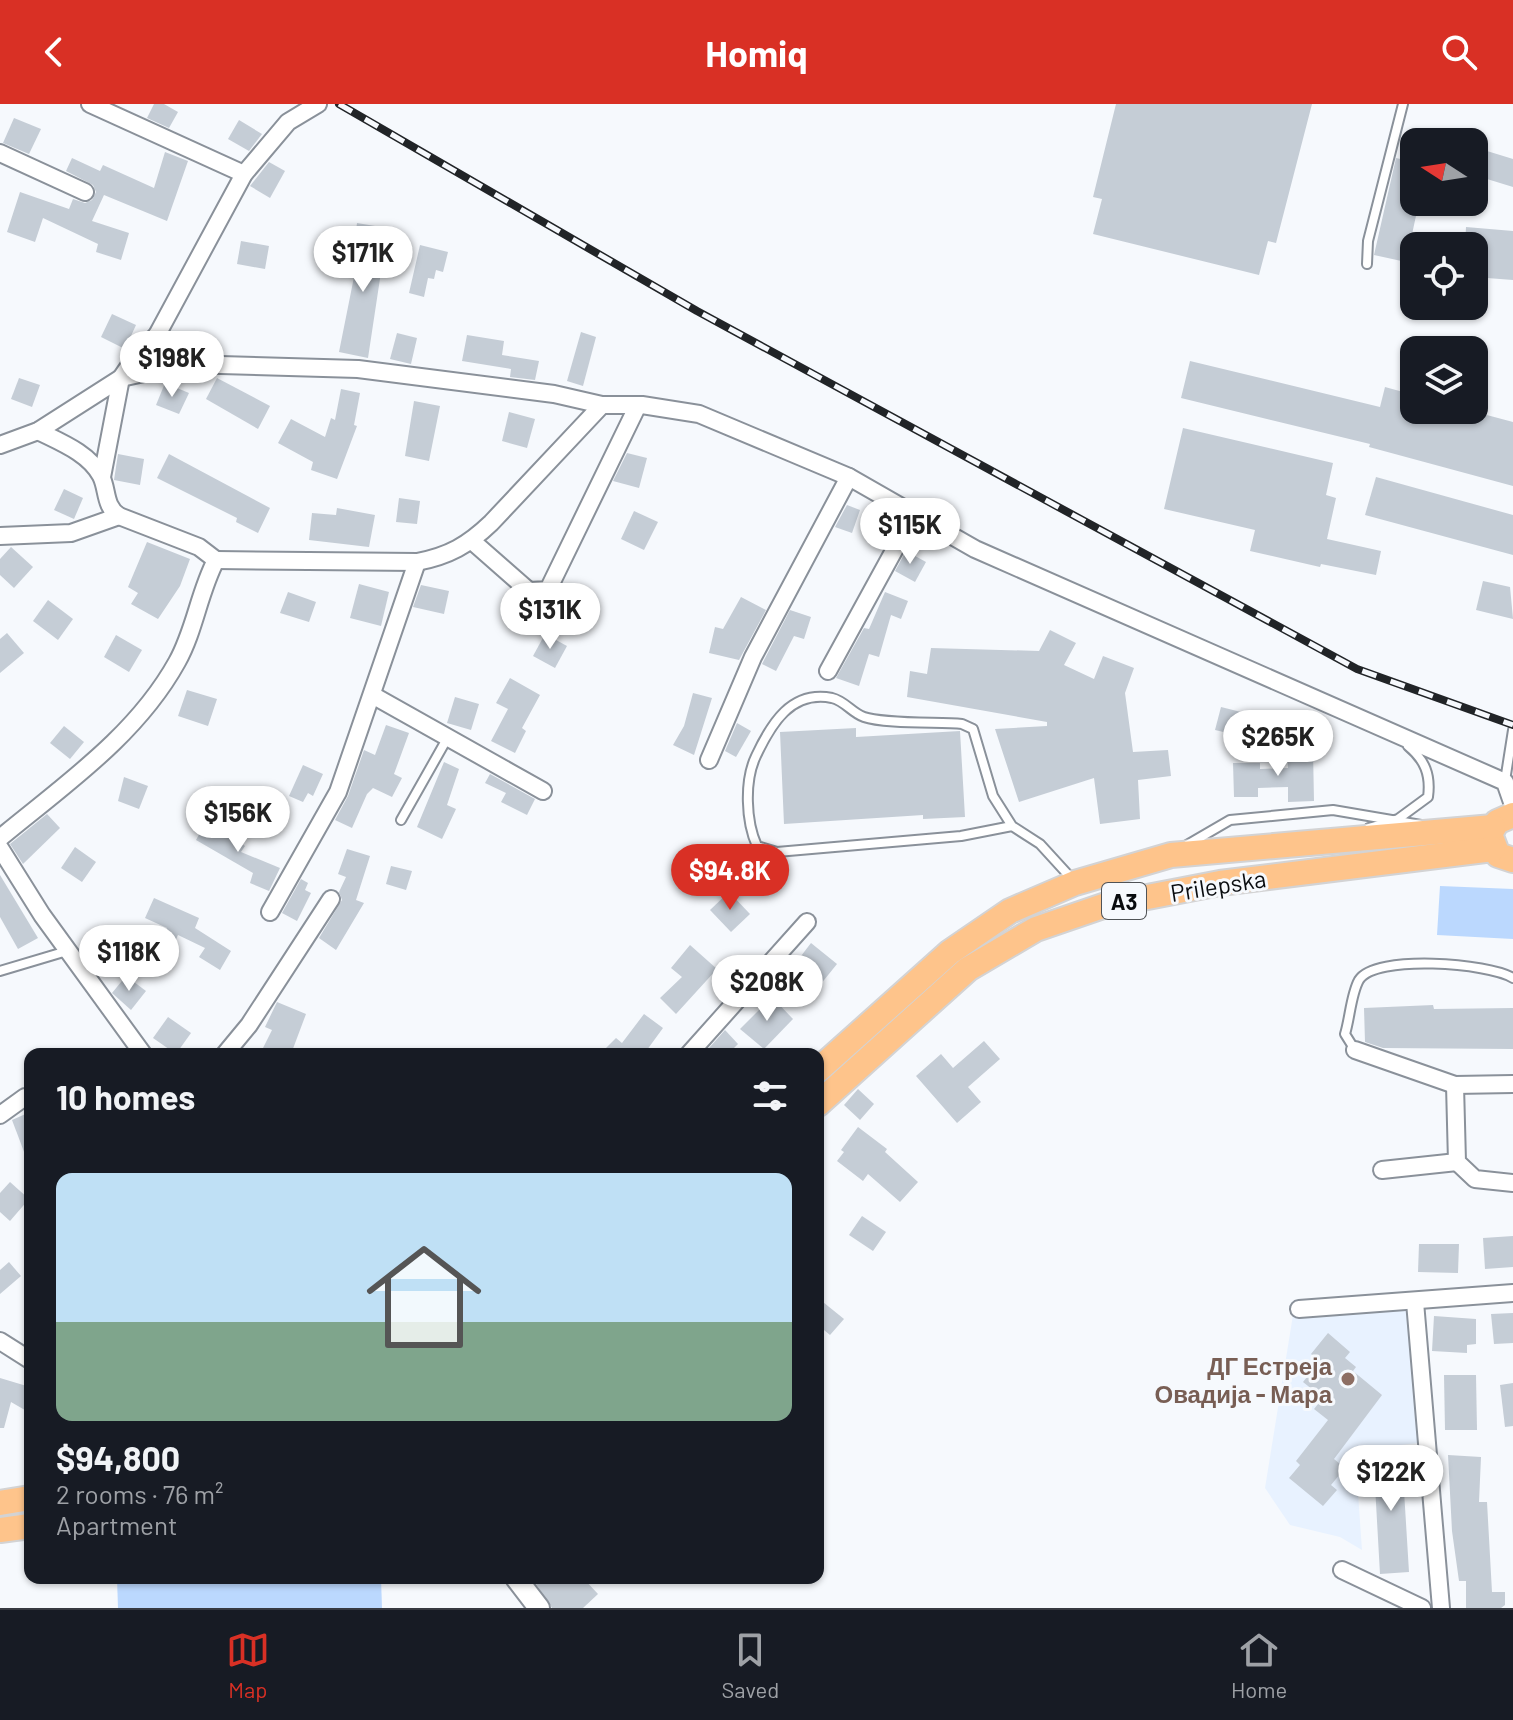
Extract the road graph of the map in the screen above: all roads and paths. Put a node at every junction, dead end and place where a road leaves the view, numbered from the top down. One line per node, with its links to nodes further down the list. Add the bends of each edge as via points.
1 (90, 104): 5 (street)
2 (318, 104): 5 (street, via 288,122)
3 (1403, 104): 7 (lane, via 1368,241)
4 (0, 153): 6 (street)
5 (244, 174): 8 (street)
6 (85, 192)
7 (1367, 264)
8 (157, 335): 9 (street); 10 (street)
9 (185, 364): 10 (street); 11 (street, via 358,369)
10 (121, 378): 13 (street); 15 (street)
11 (602, 405): 12 (street); 20 (street)
12 (638, 405): 16 (street, via 699,414); 20 (street, via 548,590 529,591)
13 (38, 431): 14 (street); 15 (street, via 88,460)
14 (0, 445)
15 (102, 477): 18 (street, via 111,511)
16 (849, 477): 17 (street); 28 (street, via 753,657)
17 (914, 514): 23 (street); 25 (street, via 975,549)
18 (119, 516): 19 (street, via 71,533); 21 (street, via 199,547)
19 (0, 536)
20 (472, 541): 22 (street, via 445,556)
21 (216, 560): 22 (street); 36 (street, via 179,659 160,690 112,743)
22 (417, 562): 24 (street)
23 (828, 671)
24 (374, 696): 27 (street); 43 (street, via 338,792)
25 (1359, 718): 29 (street); 32 (lane, via 1422,758 1430,781 1428,797)
26 (1513, 730): 29 (lane)
27 (448, 737): 30 (street); 33 (lane)
28 (709, 760)
29 (1505, 782): 31 (street)
30 (543, 791)
31 (1513, 805)
32 (1398, 819): 35 (lane); 38 (lane); 40 (lane, via 1333,810 1230,820)
33 (401, 820)
34 (1012, 826): 34 (lane, via 993,796 973,729 962,724 863,717 833,698 805,699 779,717 752,764 750,832 757,846 777,852 961,836); 41 (lane, via 1040,844)
35 (1449, 831): 37 (main road, Prilepska / A3); 38 (main road, Prilepska / A3)
36 (0, 838)
37 (1503, 838): 56 (main road, Prilepska / A3, via 1106,905 1036,929 968,969)
38 (1317, 843): 40 (main road, Prilepska / A3)
39 (0, 848): 45 (street)
40 (1171, 855): 41 (main road, Prilepska / A3)
41 (1075, 883): 52 (main road, Prilepska / A3, via 1010,911 950,952)
42 (331, 899): 49 (street)
43 (270, 912)
44 (807, 922): 50 (street)
45 (68, 951): 46 (lane); 48 (street)
46 (0, 971)
47 (1513, 978): 51 (lane, via 1465,964 1374,967 1360,979 1345,1034)
48 (139, 1048)
49 (230, 1048)
50 (695, 1048)
51 (1355, 1050): 54 (street)
52 (824, 1065)
53 (1513, 1084): 54 (street)
54 (1455, 1085): 58 (street)
55 (24, 1098): 57 (street)
56 (824, 1099)
57 (0, 1115)
58 (1457, 1162): 59 (street); 60 (street, via 1475,1179)
59 (1382, 1170)
60 (1513, 1183)
61 (1513, 1293): 62 (street)
62 (1415, 1302): 63 (street); 74 (street)
63 (1299, 1309)
64 (0, 1341): 65 (street)
65 (24, 1356)
66 (24, 1499): 67 (main road)
67 (0, 1503)
68 (24, 1527): 69 (main road)
69 (0, 1530)
70 (1342, 1570): 73 (street)
71 (521, 1584): 72 (street)
72 (539, 1608)
73 (1422, 1608)
74 (1441, 1608)

